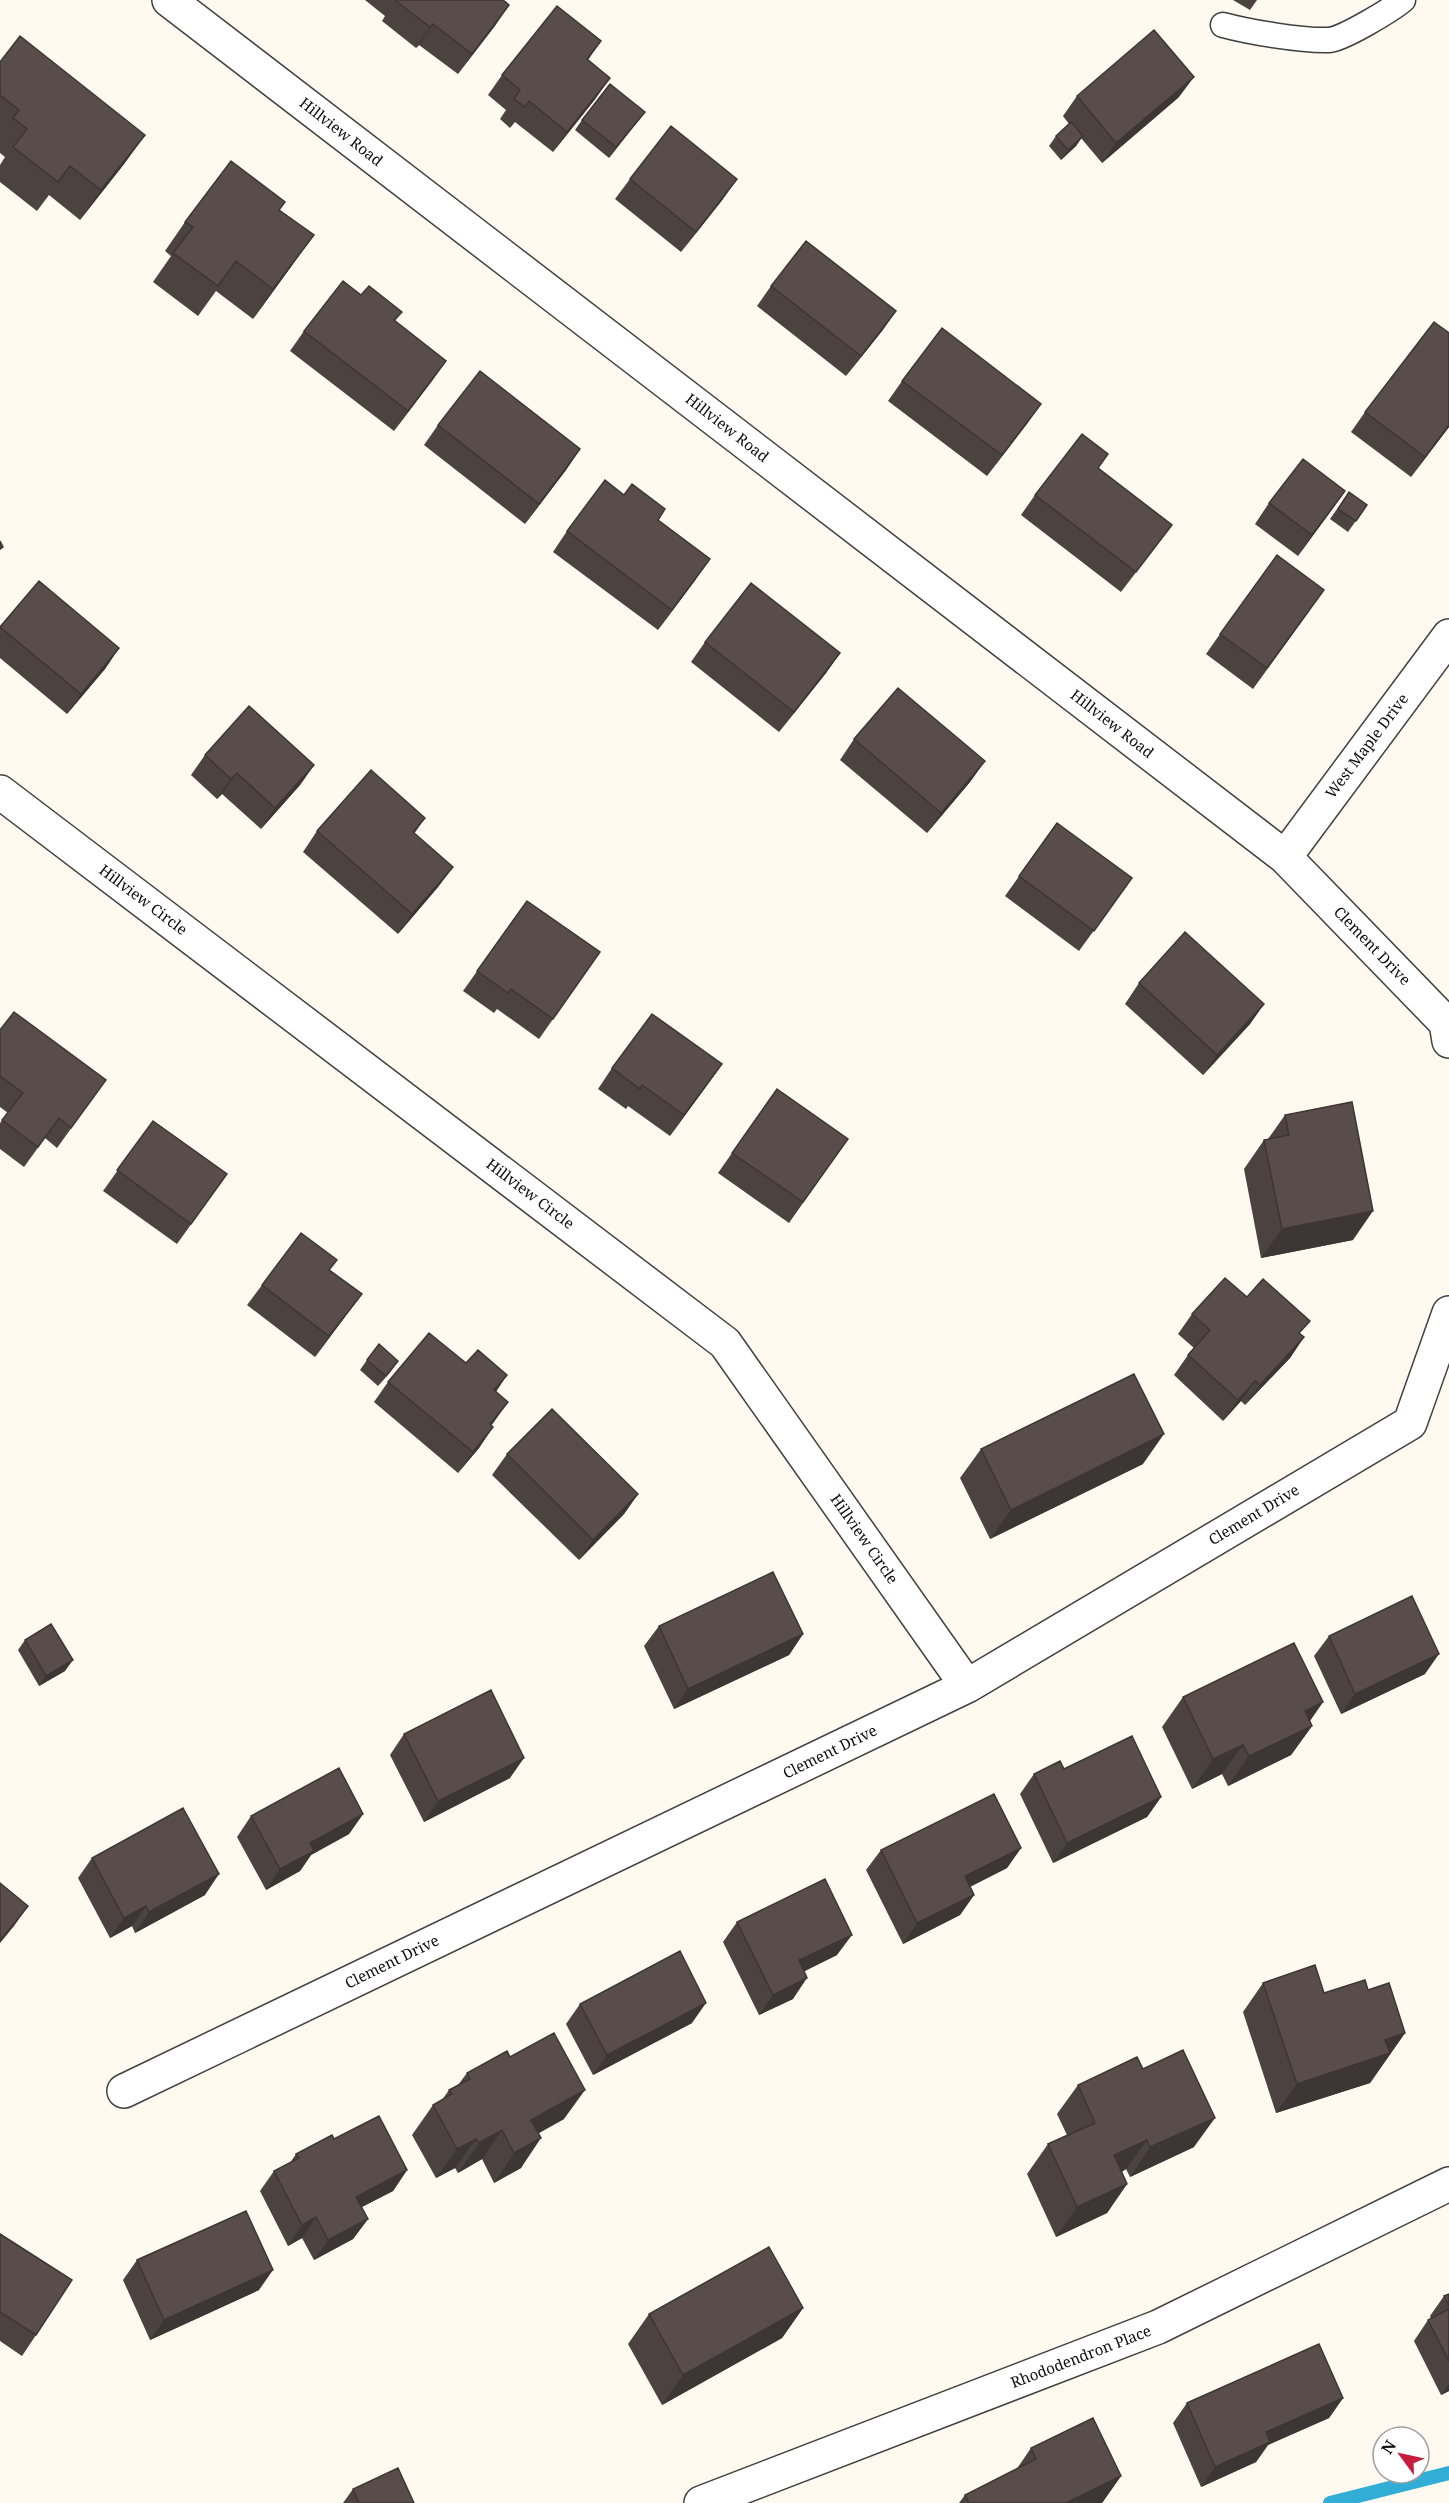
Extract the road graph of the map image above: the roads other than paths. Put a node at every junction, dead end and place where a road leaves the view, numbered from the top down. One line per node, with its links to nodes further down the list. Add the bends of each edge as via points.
1 (169, 0): 6 (street, Hillview Road)
2 (1403, 0): 3 (lane, via 1390,11 1331,40)
3 (1223, 25)
4 (1449, 636): 6 (street, West Maple Drive)
5 (0, 792): 9 (street, Hillview Circle, via 725,1343)
6 (1284, 857): 7 (street, Clement Drive, via 1446,1023)
7 (1449, 1041)
8 (1449, 1313): 9 (street, Clement Drive, via 1410,1423)
9 (967, 1686): 10 (street, Clement Drive)
10 (124, 2091)
11 (1449, 2184): 12 (street, Rhododendron Place, via 1158,2327)
12 (701, 2503)

